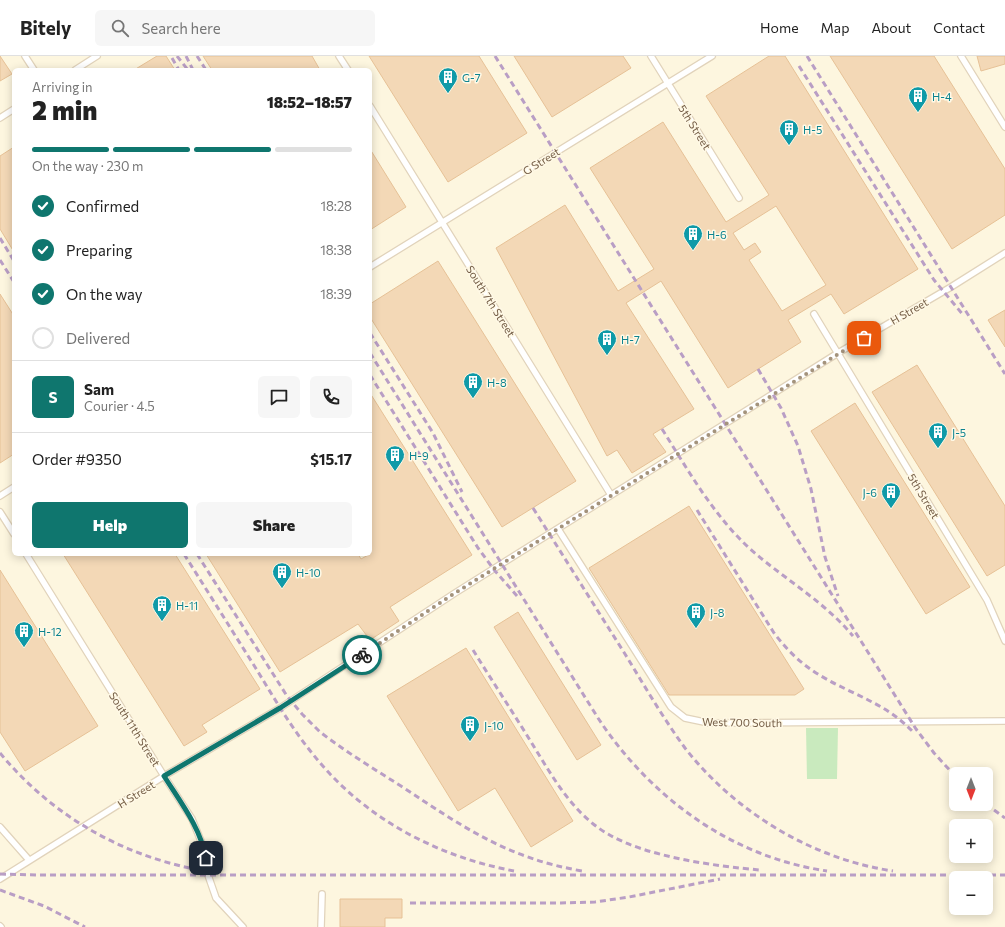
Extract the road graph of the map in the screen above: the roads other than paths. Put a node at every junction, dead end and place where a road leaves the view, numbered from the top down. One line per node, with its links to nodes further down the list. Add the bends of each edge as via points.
1 (25, 56): 7 (lane)
2 (97, 56): 8 (lane)
3 (339, 56): 9 (lane)
4 (651, 56): 10 (lane, 5th Street)
5 (712, 56): 10 (lane, G Street)
6 (961, 56): 14 (lane)
7 (33, 68)
8 (78, 68)
9 (347, 68)
10 (668, 82): 15 (lane, 5th Street); 16 (lane, G Street)
11 (372, 109): 16 (lane, South 7th Street)
12 (12, 110): 13 (lane)
13 (0, 118)
14 (1005, 127)
15 (739, 198)
16 (442, 222): 18 (lane, G Street); 22 (lane, South 7th Street)
17 (1005, 253): 20 (lane, H Street)
18 (372, 266)
19 (814, 314): 20 (lane, 5th Street)
20 (838, 353): 22 (lane, H Street); 28 (lane, 5th Street, via 987,600)
21 (12, 488): 23 (lane)
22 (611, 495): 25 (lane, H Street)
23 (0, 496)
24 (0, 512): 26 (lane)
25 (558, 529): 29 (lane, West 700 South, via 671,707 685,718 709,723); 30 (lane, H Street, via 280,708)
26 (12, 531)
27 (27, 556): 30 (lane, South 11th Street)
28 (1005, 641)
29 (1005, 721)
30 (164, 776): 32 (lane, H Street); 35 (lane, South 11th Street, via 192,819 203,846 208,875 216,898)
31 (0, 827): 32 (lane)
32 (30, 860): 33 (lane, H Street)
33 (0, 879)
34 (322, 894): 36 (lane)
35 (243, 927)
36 (321, 927)

